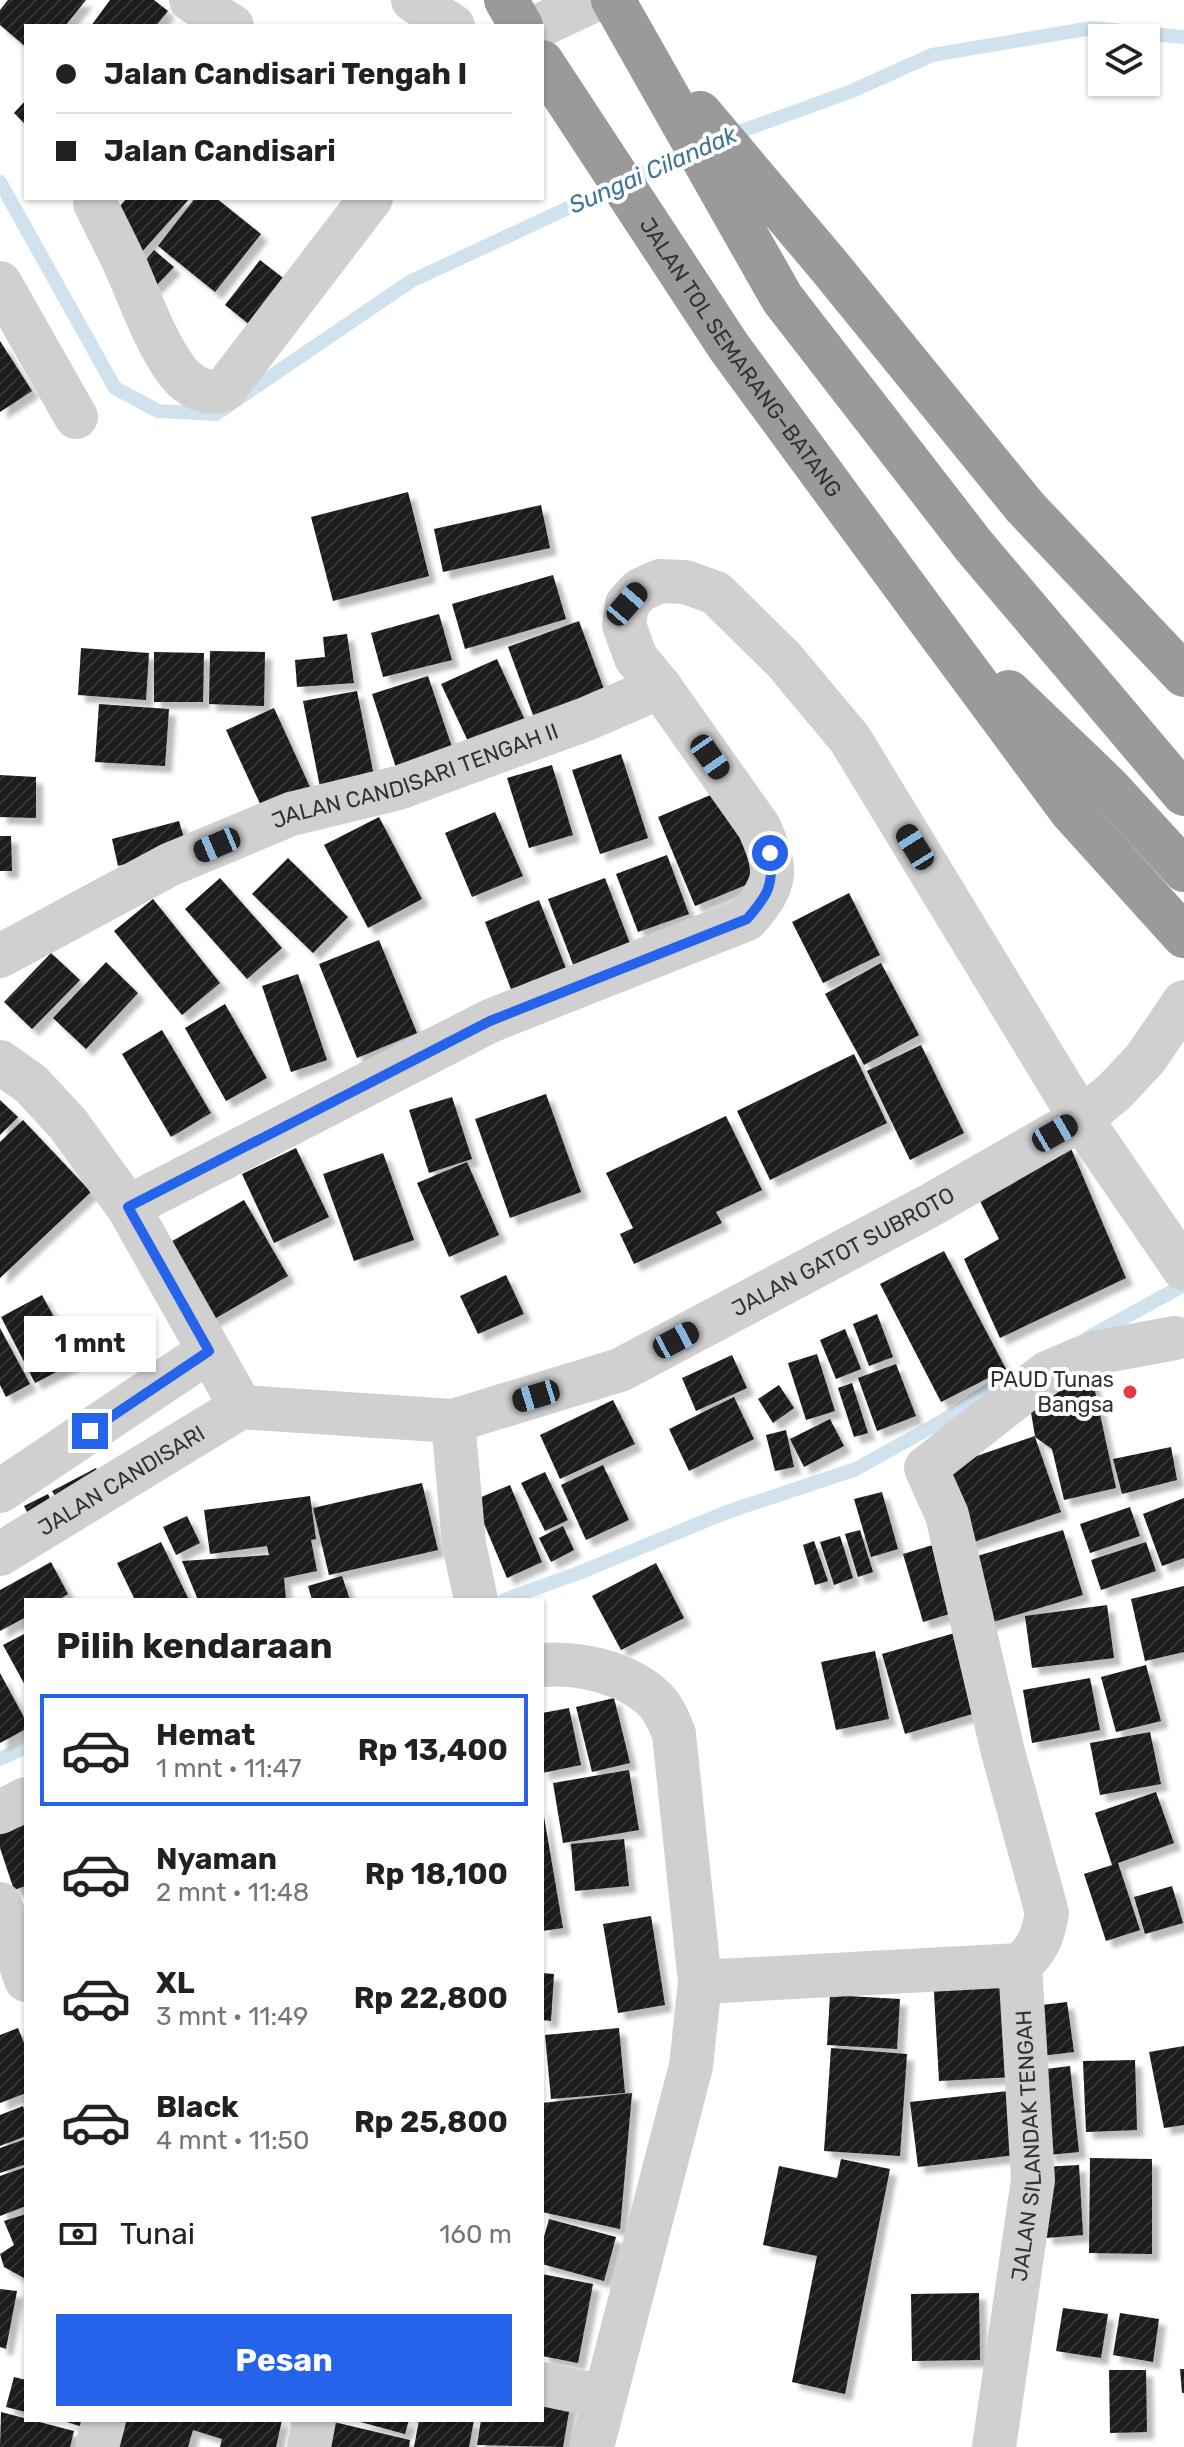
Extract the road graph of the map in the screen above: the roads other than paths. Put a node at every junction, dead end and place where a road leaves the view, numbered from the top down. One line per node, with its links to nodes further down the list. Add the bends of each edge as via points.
1 (191, 0): 6 (street)
2 (413, 0): 7 (street)
3 (506, 0): 8 (highway)
4 (594, 0): 9 (street)
5 (620, 14): 16 (highway, via 1025,507); 18 (highway, via 782,298 974,546)
6 (229, 24)
7 (450, 24)
8 (520, 24)
9 (543, 24)
10 (544, 65): 15 (highway, JALAN TOL SEMARANG–BATANG, via 729,347)
11 (369, 200): 12 (street, via 225,389 214,393 203,392 178,372)
12 (95, 203)
13 (0, 283): 14 (street)
14 (76, 417)
15 (920, 607): 19 (highway, via 1109,788); 20 (highway, via 1071,811)
16 (1184, 675)
17 (660, 687): 21 (street, JALAN CANDISARI TENGAH II, via 398,788 291,814 169,865); 24 (street, via 636,658 624,625 627,604 640,590 660,581 685,582 716,593 784,660 850,739); 25 (street, via 759,827 770,853 773,872 767,895 747,919 490,1021)
18 (1184, 794)
19 (1184, 870)
20 (1184, 936)
21 (0, 956)
22 (1184, 1002): 24 (street, JALAN GATOT SUBROTO, via 1145,1059)
23 (0, 1062): 25 (street, via 31,1084 68,1124)
24 (1081, 1119): 26 (street); 30 (street, JALAN GATOT SUBROTO, via 620,1370)
25 (128, 1207): 28 (street)
26 (1180, 1262)
27 (1181, 1343): 38 (street, via 1094,1353 1047,1373 926,1468 947,1515 1047,1913 1033,1955)
28 (209, 1351): 29 (street); 31 (street)
29 (241, 1407): 30 (street); 32 (street, JALAN CANDISARI)
30 (453, 1421): 33 (street, via 464,1544)
31 (0, 1491)
32 (0, 1554)
33 (476, 1598)
34 (544, 1665): 40 (street, via 600,1670 652,1697 665,1714 674,1734)
35 (24, 1800): 36 (street)
36 (0, 1812)
37 (0, 1904): 39 (street)
38 (1020, 1965): 40 (street); 48 (street, JALAN SILANDAK TENGAH, via 1033,2180)
39 (24, 1974)
40 (700, 1982): 42 (street, via 691,2066)
41 (544, 2384): 42 (street)
42 (605, 2397): 47 (street)
43 (103, 2422): 45 (street)
44 (314, 2422): 46 (street)
45 (97, 2447)
46 (309, 2447)
47 (592, 2447)
48 (994, 2447)

